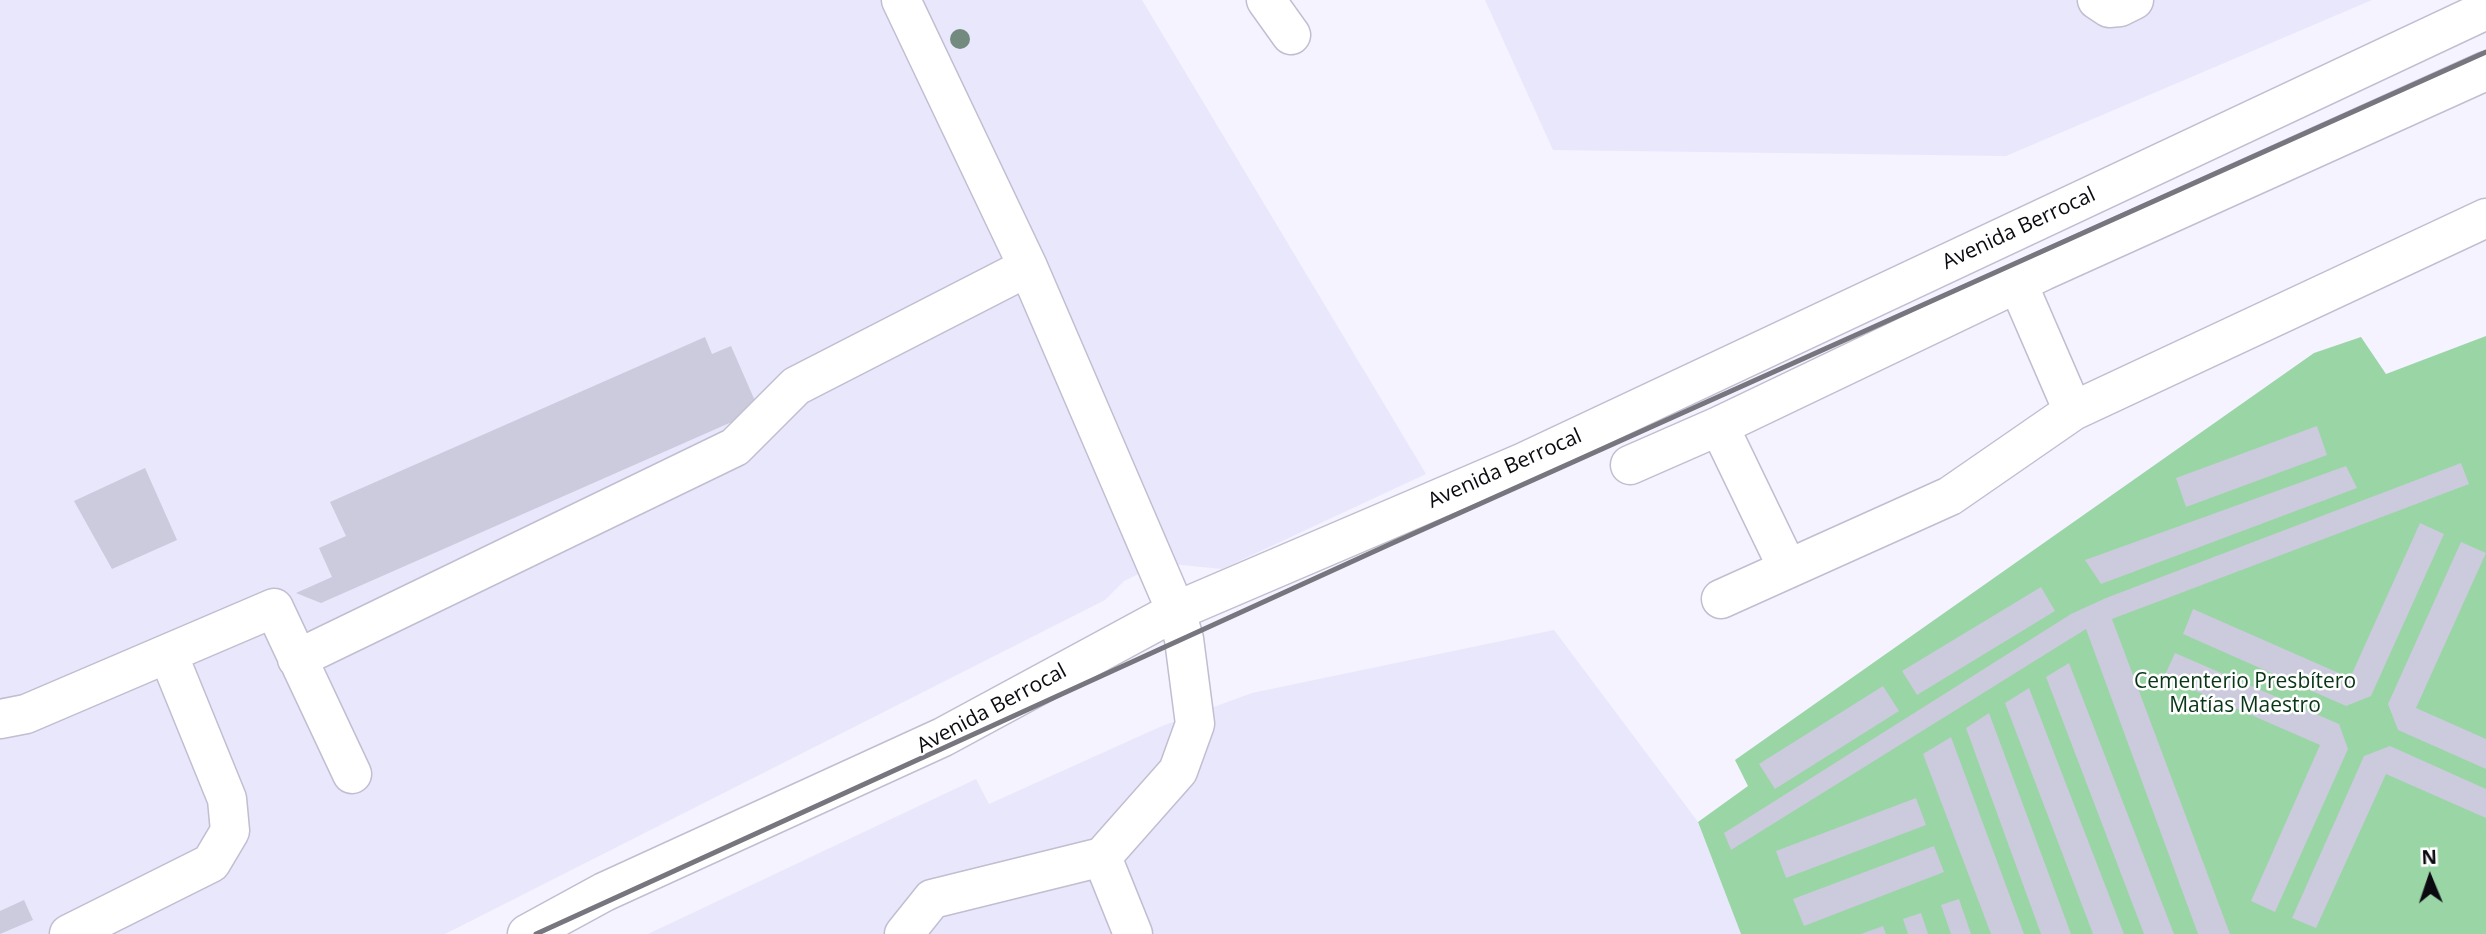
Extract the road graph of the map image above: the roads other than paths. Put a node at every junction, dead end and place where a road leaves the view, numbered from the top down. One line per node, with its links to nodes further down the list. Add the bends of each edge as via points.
1 (901, 0): 9 (street)
2 (1266, 0): 6 (street)
3 (2096, 0): 4 (street, via 2109,8)
4 (2134, 0)
5 (2486, 10): 16 (street, Avenida Berrocal, via 1524,462)
6 (1291, 35)
7 (2486, 71): 10 (street)
8 (2486, 218): 11 (street)
9 (1028, 267): 16 (street); 18 (street, via 796,386 735,447)
10 (2018, 284): 11 (street); 12 (street)
11 (2073, 411): 14 (street, via 1950,496)
12 (1719, 426): 13 (street); 14 (street)
13 (1630, 465)
14 (1788, 569): 15 (street)
15 (1721, 599)
16 (1175, 611): 21 (street, via 1184,639 1195,724 1178,771); 23 (street, Avenida Berrocal, via 943,737 604,892)
17 (168, 654): 18 (street, via 274,608); 19 (street, via 26,714); 22 (street, via 227,799 230,831 211,863)
18 (297, 659): 20 (street)
19 (0, 719)
20 (352, 774)
21 (1102, 857): 24 (street, via 932,899); 25 (street)
22 (69, 934)
23 (527, 934)
24 (904, 934)
25 (1133, 934)

